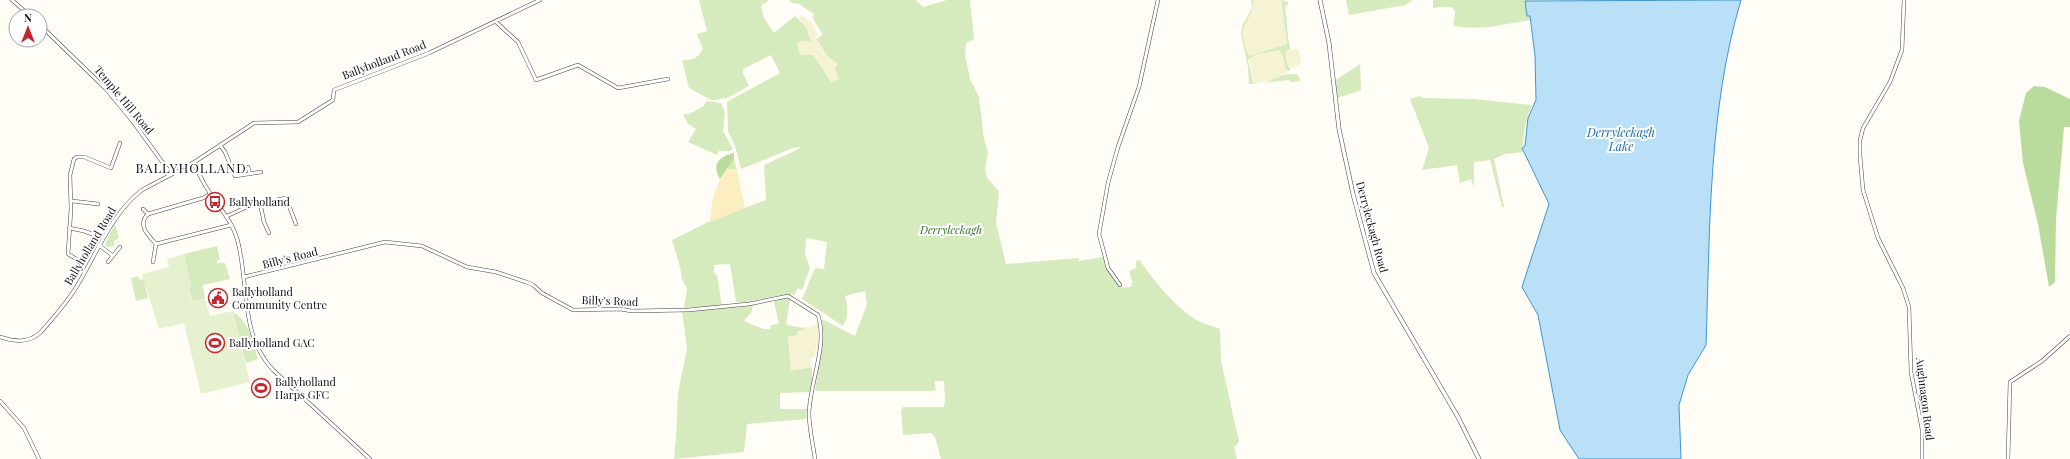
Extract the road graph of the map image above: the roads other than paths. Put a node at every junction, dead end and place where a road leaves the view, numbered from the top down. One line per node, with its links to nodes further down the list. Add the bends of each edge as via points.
1 (12, 0): 6 (street)
2 (540, 0): 7 (street, Ballyholland Road)
3 (1158, 0): 37 (street, via 1139,87 1108,183 1099,234 1108,268)
4 (1320, 0): 44 (street, Derryleckagh Road, via 1329,43 1339,129 1374,273 1458,417)
5 (1904, 0): 45 (street, Aughnagon Road, via 1902,50 1890,82 1863,128 1860,156 1863,190 1878,238 1909,307 1911,372 1922,429)
6 (21, 8)
7 (496, 22): 9 (street, via 518,42 536,80 578,66 618,88); 11 (street, Ballyholland Road, via 429,53 334,90 333,100 304,120 289,124 254,123)
8 (48, 33): 15 (street, Temple Hill Road, via 106,89)
9 (668, 79)
10 (120, 143): 18 (street, via 111,168 84,157 74,158 70,175)
11 (220, 145): 12 (street, Ballyholland Road); 16 (street, via 235,176)
12 (193, 163): 15 (street, Ballyholland Road); 17 (street)
13 (248, 167): 16 (street)
14 (261, 172): 16 (street)
15 (171, 174): 28 (street, Ballyholland Road, via 135,195)
16 (250, 174)
17 (210, 194): 22 (street); 23 (street)
18 (72, 201): 20 (street); 26 (street)
19 (260, 203): 23 (street); 24 (street, via 286,198); 27 (street)
20 (98, 204)
21 (143, 209): 22 (street)
22 (148, 214): 29 (street, via 143,221 143,229)
23 (227, 216): 25 (street)
24 (296, 224)
25 (231, 225): 29 (street); 36 (street, via 238,242)
26 (69, 228): 28 (street); 33 (street, via 68,254)
27 (269, 233)
28 (103, 238): 30 (street, Ballyholland Road)
29 (156, 244): 35 (street)
30 (99, 245): 32 (street); 39 (street, Ballyholland Road, via 75,289 35,337 22,342)
31 (120, 247): 32 (street)
32 (113, 256): 34 (street)
33 (78, 260)
34 (108, 262)
35 (153, 262)
36 (244, 277): 42 (street, via 249,326 268,365); 43 (street, Billy's Road, via 385,242 422,246 467,267 496,272 526,282 573,310 688,310 748,304 788,296 818,314 820,322 820,342 809,414)
37 (1120, 285)
38 (2070, 336): 46 (street, via 2042,362 2010,382)
39 (0, 337)
40 (0, 401): 41 (street, via 24,428)
41 (39, 459)
42 (370, 459)
43 (815, 459)
44 (1479, 459)
45 (1922, 459)
46 (2008, 459)

